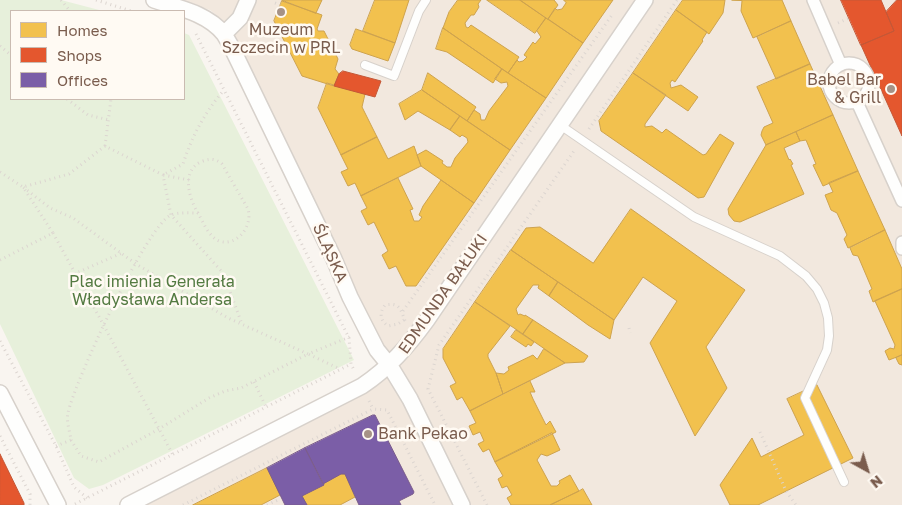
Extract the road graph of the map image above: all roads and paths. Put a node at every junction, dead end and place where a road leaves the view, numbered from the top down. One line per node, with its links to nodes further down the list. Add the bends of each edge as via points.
1 (61, 0): 12 (path)
2 (96, 0): 13 (path)
3 (154, 0): 15 (street, ŚLĄSKA, via 201,15)
4 (248, 0): 15 (street, via 240,18)
5 (426, 0): 18 (lane, via 394,76)
6 (645, 0): 25 (street, EDMUNDA BAŁUKI)
7 (677, 0): 26 (path)
8 (813, 0): 19 (street)
9 (275, 3): 10 (path)
10 (280, 5)
11 (617, 8): 42 (path)
12 (69, 10)
13 (128, 10)
14 (190, 30): 20 (path, via 196,32)
15 (224, 34): 52 (street, ŚLĄSKA, via 350,297 377,350)
16 (0, 46): 17 (path)
17 (10, 54)
18 (365, 65)
19 (842, 65): 23 (street, via 861,67 868,78 867,92); 23 (street, via 829,79 831,91 839,101)
20 (224, 90): 29 (path, via 190,141 183,164); 47 (path)
21 (69, 100): 24 (path, via 88,115)
22 (112, 100): 24 (path)
23 (857, 102): 32 (street)
24 (109, 120): 27 (path)
25 (560, 125): 26 (lane); 52 (street, EDMUNDA BAŁUKI, via 427,320)
26 (582, 140): 50 (path); 63 (lane, via 694,217 780,256 817,289 828,318 829,336 827,350 806,398)
27 (105, 146): 29 (path); 31 (path, via 69,174)
28 (0, 172): 31 (path)
29 (163, 175): 30 (path); 34 (path)
30 (188, 180): 33 (path, via 188,190); 33 (path, via 195,164 217,160 248,209 249,224 238,237 219,241 210,233)
31 (23, 187): 35 (path); 38 (path)
32 (902, 201)
33 (198, 212): 34 (path)
34 (171, 214): 40 (path, via 148,242); 44 (path, via 223,273)
35 (52, 233): 39 (path); 41 (path)
36 (902, 242): 37 (street)
37 (902, 249)
38 (122, 253): 40 (path); 41 (path)
39 (0, 260)
40 (136, 264): 43 (path); 44 (path)
41 (74, 274): 43 (path)
42 (403, 311): 42 (path, via 404,320 392,327 384,324 380,314 389,304)
43 (103, 324): 57 (path); 60 (path, via 67,416)
44 (242, 325): 51 (path)
45 (629, 328): 46 (path)
46 (630, 333)
47 (348, 338): 51 (path); 53 (path, via 351,364)
48 (0, 341): 61 (path)
49 (434, 341): 50 (path)
50 (439, 345): 74 (path, via 428,390)
51 (308, 354): 53 (path); 54 (path)
52 (390, 366): 69 (street, EDMUNDA BAŁUKI, via 362,386); 73 (street, ŚLĄSKA, via 410,399)
53 (340, 370): 56 (path)
54 (254, 382): 56 (path); 57 (path, via 208,398)
55 (0, 393): 67 (street)
56 (266, 407): 62 (path)
57 (159, 429): 60 (path, via 98,462 81,456); 62 (path)
58 (760, 432): 75 (path, via 786,491)
59 (0, 436): 66 (path, via 30,494)
60 (71, 440): 61 (path)
61 (56, 446): 64 (path, via 74,487)
62 (173, 455): 64 (path)
63 (844, 482)
64 (87, 498): 68 (path)
65 (280, 499): 71 (path)
66 (30, 505)
67 (58, 505)
68 (72, 505)
69 (128, 505)
70 (183, 505): 72 (path, via 373,409 387,410)
71 (267, 505)
72 (435, 505)
73 (462, 505)
74 (487, 505)
75 (796, 505)

